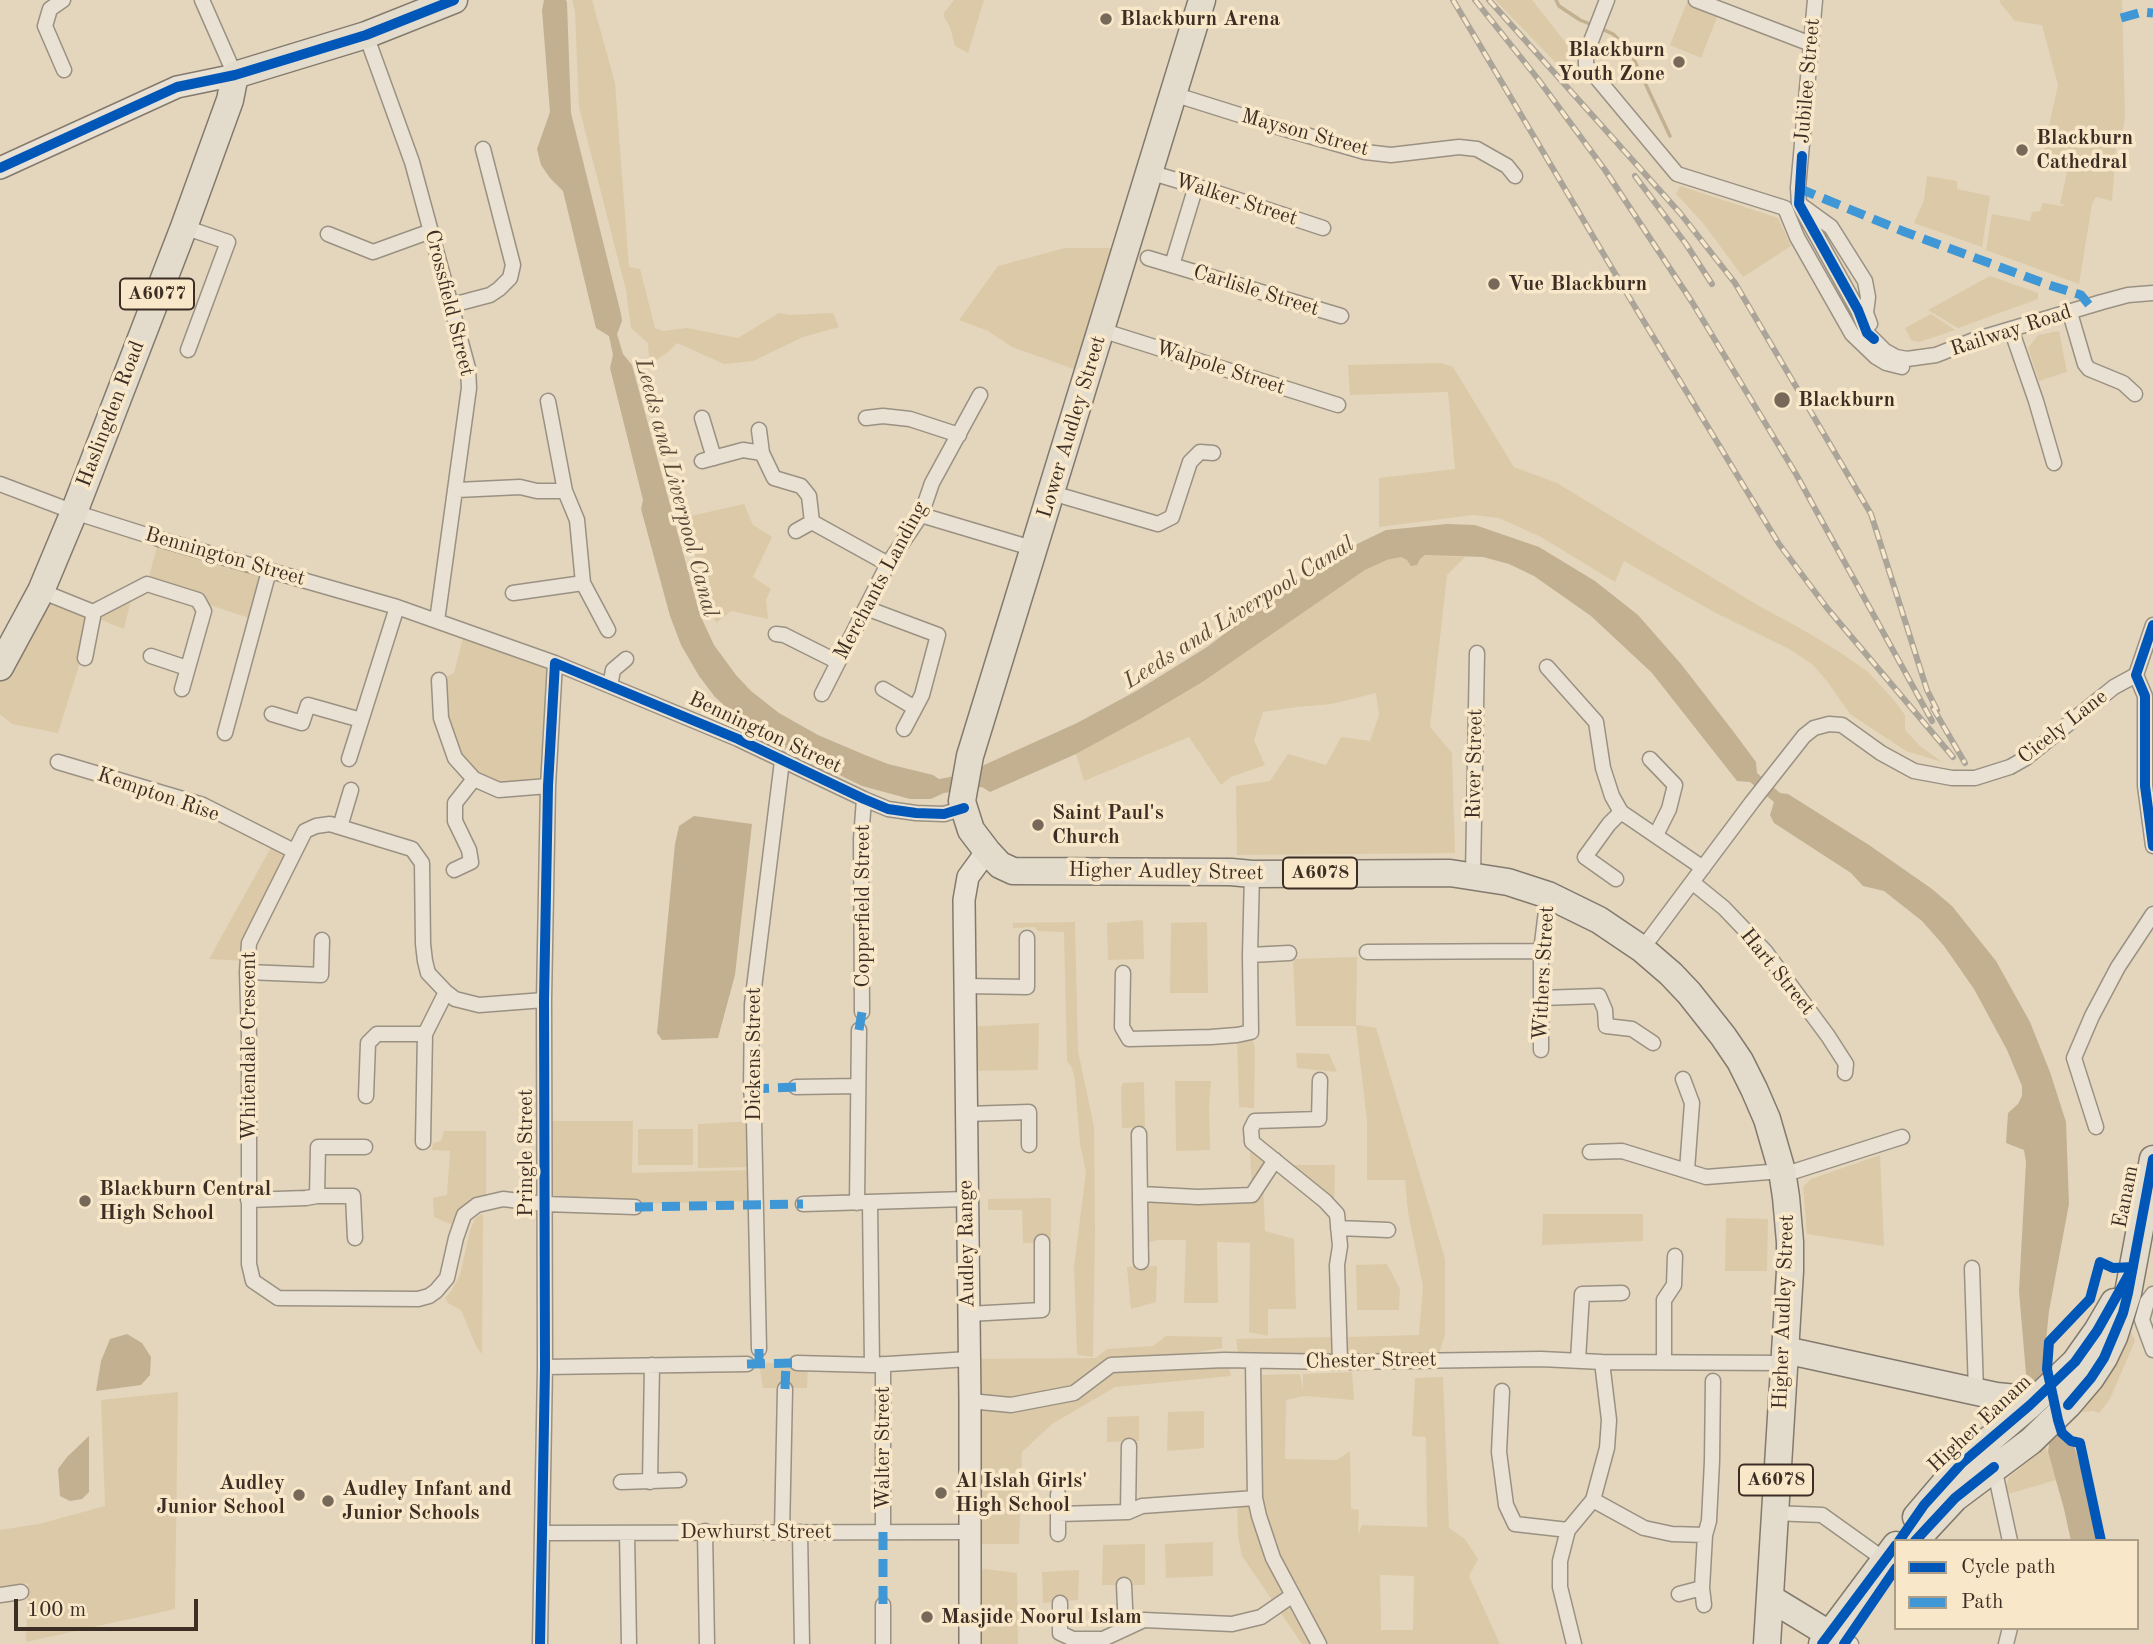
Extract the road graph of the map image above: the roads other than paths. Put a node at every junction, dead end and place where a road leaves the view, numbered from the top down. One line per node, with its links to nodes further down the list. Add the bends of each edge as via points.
1 (63, 0): 10 (street, via 50,9 45,26)
2 (202, 0): 11 (street)
3 (454, 0): 8 (highway)
4 (1202, 0): 12 (highway, Lower Audley Street)
5 (1607, 0): 18 (street, via 1586,65 1677,174)
6 (1696, 0): 9 (street)
7 (1815, 0): 9 (street, Jubilee Street)
8 (366, 35): 11 (highway); 21 (street, Crossfield Street, via 412,162)
9 (1811, 44): 18 (street, Jubilee Street, via 1798,188)
10 (64, 70)
11 (234, 75): 14 (street, via 177,87); 19 (highway, Haslingden Road / A6077, via 230,100)
12 (1173, 94): 15 (highway, Lower Audley Street); 16 (street, Mayson Street, via 1365,152 1391,155 1478,149 1507,166)
13 (483, 149): 26 (street, via 513,265 510,278 491,295)
14 (0, 168)
15 (1150, 172): 17 (street, Walker Street); 30 (highway, Lower Audley Street)
16 (1514, 176)
17 (1196, 186): 20 (street, Walker Street); 24 (street, Carlisle Street)
18 (1792, 206): 31 (street); 31 (street, via 1831,227 1865,281); 33 (street, via 1797,237 1852,334 1868,352 1898,367)
19 (184, 227): 32 (street, via 228,243); 49 (highway, Haslingden Road / A6077)
20 (1323, 228)
21 (431, 231): 22 (street, via 373,252); 26 (street, Crossfield Street)
22 (328, 234)
23 (1148, 258): 24 (street, Carlisle Street)
24 (1172, 265): 28 (street, Carlisle Street)
25 (2153, 293): 27 (street, Railway Road, via 2128,295)
26 (452, 305): 46 (street, Crossfield Street, via 469,388)
27 (2070, 313): 29 (street, Railway Road); 34 (street, via 2089,369 2123,383)
28 (1340, 316)
29 (2011, 329): 33 (street, Railway Road); 44 (street)
30 (1101, 330): 37 (street, Walpole Street); 48 (highway, Lower Audley Street)
31 (1874, 339): 33 (street, Railway Road, via 1896,357)
32 (188, 350)
33 (1936, 355)
34 (2135, 394)
35 (980, 395): 41 (street, Merchants Landing)
36 (548, 401): 47 (street)
37 (1338, 405)
38 (702, 418): 42 (street, via 708,459 743,450)
39 (866, 418): 41 (street, via 910,419)
40 (759, 430): 42 (street)
41 (959, 435): 50 (street, Merchants Landing, via 932,482)
42 (762, 453): 51 (street, via 775,478 801,486 809,496)
43 (1213, 453): 48 (street, via 1199,452 1189,463 1172,517 1158,524)
44 (2054, 463)
45 (0, 484): 49 (street, Bennington Street)
46 (457, 491): 47 (street, via 520,487); 62 (street, Crossfield Street)
47 (565, 491): 56 (street, via 577,520)
48 (1052, 493): 53 (highway, Lower Audley Street)
49 (74, 512): 55 (street, Bennington Street); 57 (highway, Haslingden Road / A6077)
50 (921, 515): 53 (street); 54 (street, Merchants Landing)
51 (813, 522): 52 (street); 54 (street)
52 (796, 531)
53 (1035, 549): 94 (highway, Lower Audley Street, via 970,756)
54 (888, 564): 60 (street, Merchants Landing)
55 (269, 571): 59 (street, Bennington Street); 85 (street)
56 (583, 583): 58 (street); 64 (street)
57 (41, 592): 61 (street); 72 (highway, Haslingden Road / A6077)
58 (513, 593)
59 (397, 607): 62 (street, Bennington Street); 83 (street)
60 (866, 608): 70 (street, Merchants Landing); 81 (street, via 938,635)
61 (93, 612): 68 (street); 74 (street, via 147,584 198,600 204,611)
62 (437, 621): 71 (street, Bennington Street)
63 (2153, 625): 75 (street)
64 (608, 630)
65 (776, 634): 70 (street)
66 (1477, 653): 104 (street, River Street)
67 (151, 656): 74 (street)
68 (85, 658)
69 (626, 659): 77 (street, via 613,670)
70 (838, 662): 80 (street, Merchants Landing)
71 (555, 663): 77 (street, Bennington Street); 91 (street, Pringle Street)
72 (0, 667)
73 (1547, 667): 95 (street, via 1596,722 1602,768)
74 (187, 668): 78 (street)
75 (2136, 675): 98 (street, via 2145,696 2145,786); 101 (street, Cicely Lane, via 2114,687 2026,758 1975,778 1914,771 1842,725 1814,728)
76 (439, 680): 90 (street, via 441,718 455,758)
77 (610, 686): 88 (street, Bennington Street)
78 (182, 689)
79 (883, 689): 81 (street)
80 (822, 694)
81 (915, 708): 84 (street)
82 (272, 714): 83 (street, via 302,723 308,705)
83 (361, 720): 86 (street)
84 (904, 729)
85 (225, 733)
86 (349, 760)
87 (1650, 760): 97 (street, via 1675,785)
88 (782, 761): 93 (street, Bennington Street); 164 (street, Dickens Street, via 752,1004)
89 (58, 762): 99 (street, Kempton Rise, via 203,805)
90 (474, 779): 91 (street, via 499,790); 102 (street, via 455,803 455,821 471,862)
91 (548, 786): 121 (street, Pringle Street)
92 (351, 790): 96 (street)
93 (864, 799): 94 (street, Bennington Street, via 916,813 944,814); 122 (street, Copperfield Street)
94 (963, 804): 100 (highway, A6078, via 971,830)
95 (1621, 812): 97 (street); 105 (street, via 1586,857)
96 (340, 827): 99 (street, Whitendale Crescent, via 330,824 305,831); 119 (street, Whitendale Crescent, via 412,849 422,863 425,961 428,974)
97 (1656, 835): 101 (street)
98 (2153, 846)
99 (295, 851): 116 (street, Whitendale Crescent, via 249,943)
100 (987, 851): 103 (highway, Higher Audley Street / A6078, via 1013,871); 118 (street, Audley Range, via 973,867 965,887)
101 (1703, 868): 106 (street)
102 (454, 870)
103 (1252, 874): 104 (highway, Higher Audley Street / A6078); 115 (street)
104 (1473, 875): 107 (highway, Higher Audley Street / A6078)
105 (1616, 879)
106 (1692, 882): 111 (street); 127 (street, Hart Street, via 1765,951 1846,1064)
107 (1548, 895): 111 (highway, Higher Audley Street / A6078, via 1599,920); 112 (street, Withers Street)
108 (2153, 914): 134 (street, via 2118,967 2074,1058)
109 (1027, 938): 118 (street, via 1027,987)
110 (322, 940): 116 (street, via 321,975)
111 (1642, 949): 144 (highway, Higher Audley Street / A6078, via 1689,993 1740,1061 1767,1119)
112 (1541, 951): 113 (street); 120 (street, Withers Street)
113 (1367, 952)
114 (1289, 953): 115 (street)
115 (1250, 955): 117 (street, via 1251,1031 1237,1035 1129,1039 1122,1027)
116 (247, 972): 148 (street, Whitendale Crescent)
117 (1123, 973)
118 (965, 986): 133 (street, Audley Range)
119 (446, 992): 121 (street, via 479,1005); 124 (street)
120 (1541, 998): 125 (street, via 1599,996 1606,1026 1632,1029); 126 (street, Withers Street)
121 (544, 1000): 150 (street, Pringle Street)
122 (862, 1012)
123 (859, 1030): 130 (street)
124 (425, 1034): 132 (street, via 377,1034 368,1043); 137 (street)
125 (1653, 1043)
126 (1541, 1051)
127 (1845, 1073)
128 (1683, 1079): 143 (street, via 1692,1104)
129 (1320, 1080): 142 (street, via 1319,1119 1255,1121 1252,1142)
130 (858, 1086): 131 (street); 149 (street)
131 (796, 1087)
132 (366, 1096)
133 (966, 1114): 138 (street, via 1029,1112); 147 (street, Audley Range)
134 (2096, 1127)
135 (1139, 1134): 145 (street)
136 (1902, 1137): 144 (street)
137 (423, 1142)
138 (1029, 1145)
139 (365, 1147): 146 (street, via 318,1147)
140 (1590, 1152): 143 (street, via 1622,1151)
141 (2153, 1159): 157 (highway, Eanam)
142 (1275, 1160): 145 (street, via 1252,1195); 153 (street, via 1334,1209)
143 (1687, 1170): 144 (street, via 1706,1177)
144 (1782, 1173): 166 (highway, Higher Audley Street / A6078, via 1790,1242)
145 (1141, 1194): 159 (street)
146 (317, 1196): 148 (street); 155 (street, via 353,1196)
147 (966, 1199): 149 (street); 163 (street, Audley Range)
148 (248, 1200): 150 (street, Whitendale Crescent, via 253,1281 278,1298 306,1299 429,1296 447,1278 464,1215 472,1207 503,1199)
149 (863, 1202): 151 (street); 176 (street, Walter Street)
150 (545, 1204): 152 (street); 177 (street, Pringle Street)
151 (803, 1204)
152 (635, 1207)
153 (1338, 1228): 154 (street); 170 (street)
154 (1388, 1230)
155 (355, 1238)
156 (1042, 1242): 163 (street, via 1042,1310)
157 (2135, 1255): 181 (highway, Higher Eanam, via 2075,1362); 184 (highway, Higher Eanam, via 2123,1313 2104,1359 2068,1405)
158 (1675, 1256): 172 (street, via 1674,1285 1664,1300)
159 (1141, 1262)
160 (1972, 1268): 181 (street)
161 (1622, 1293): 168 (street, via 1582,1294)
162 (2153, 1294): 165 (street, via 2142,1320)
163 (968, 1314): 167 (street, Audley Range)
164 (759, 1349)
165 (2153, 1350)
166 (1785, 1357): 172 (street, Chester Street); 181 (highway); 192 (highway, Higher Audley Street / A6078)
167 (969, 1359): 176 (street); 182 (street, Audley Range)
168 (1578, 1360): 170 (street, Chester Street); 171 (street, Chester Street)
169 (1253, 1362): 170 (street, Chester Street); 182 (street, Chester Street, via 1111,1365 1074,1393 1011,1405); 189 (street)
170 (1340, 1362)
171 (1602, 1362): 172 (street, Chester Street); 190 (street, via 1608,1434)
172 (1664, 1362)
173 (797, 1363): 176 (street)
174 (747, 1364): 175 (street)
175 (652, 1365): 177 (street); 187 (street)
176 (878, 1365): 198 (street, Walter Street)
177 (545, 1367): 200 (street, Pringle Street)
178 (1713, 1381): 203 (street, via 1720,1396)
179 (785, 1389): 196 (street)
180 (1502, 1391): 194 (street, via 1499,1452 1506,1505 1515,1524)
181 (2018, 1397): 184 (highway); 204 (highway, Higher Eanam, via 1924,1505)
182 (970, 1401): 199 (street, Audley Range)
183 (1129, 1446): 191 (street)
184 (2013, 1454): 205 (highway, Higher Eanam, via 1955,1499); 206 (street)
185 (679, 1480): 187 (street)
186 (621, 1482): 187 (street)
187 (650, 1482)
188 (1058, 1494): 193 (street)
189 (1255, 1497): 191 (street, via 1142,1506); 213 (street, via 1273,1558)
190 (1593, 1500): 194 (street); 203 (street, via 1644,1528)
191 (1128, 1512): 193 (street)
192 (1773, 1513): 207 (street, via 1822,1515); 214 (highway, Higher Audley Street / A6078)
193 (1058, 1514): 202 (street)
194 (1568, 1530): 227 (street, via 1560,1561 1560,1587)
195 (705, 1531): 196 (street, Dewhurst Street); 201 (street, Dewhurst Street); 222 (street)
196 (782, 1532): 197 (street, Dewhurst Street)
197 (800, 1532): 198 (street, Dewhurst Street); 223 (street)
198 (883, 1532): 199 (street, Dewhurst Street)
199 (969, 1532): 225 (street, Audley Range)
200 (543, 1533): 201 (street, Dewhurst Street); 220 (street, Pringle Street)
201 (627, 1533): 221 (street)
202 (1058, 1534)
203 (1705, 1535): 209 (street)
204 (1904, 1539)
205 (1917, 1539)
206 (2010, 1539)
207 (1894, 1556): 219 (highway, Higher Eanam)
208 (1124, 1586): 218 (street)
209 (1702, 1588): 211 (street); 217 (street)
210 (22, 1592): 212 (street)
211 (1679, 1594)
212 (0, 1595)
213 (1293, 1595): 218 (street, via 1261,1617 1232,1624 1144,1620); 226 (street)
214 (1770, 1598): 219 (highway); 228 (highway, Higher Audley Street / A6078)
215 (1060, 1603): 218 (street, via 1060,1633 1073,1639 1103,1639)
216 (883, 1605): 224 (street)
217 (1704, 1605)
218 (1126, 1628)
219 (1839, 1641)
220 (540, 1644)
221 (629, 1644)
222 (707, 1644)
223 (802, 1644)
224 (883, 1644)
225 (970, 1644)
226 (1320, 1644)
227 (1574, 1644)
228 (1767, 1644)

